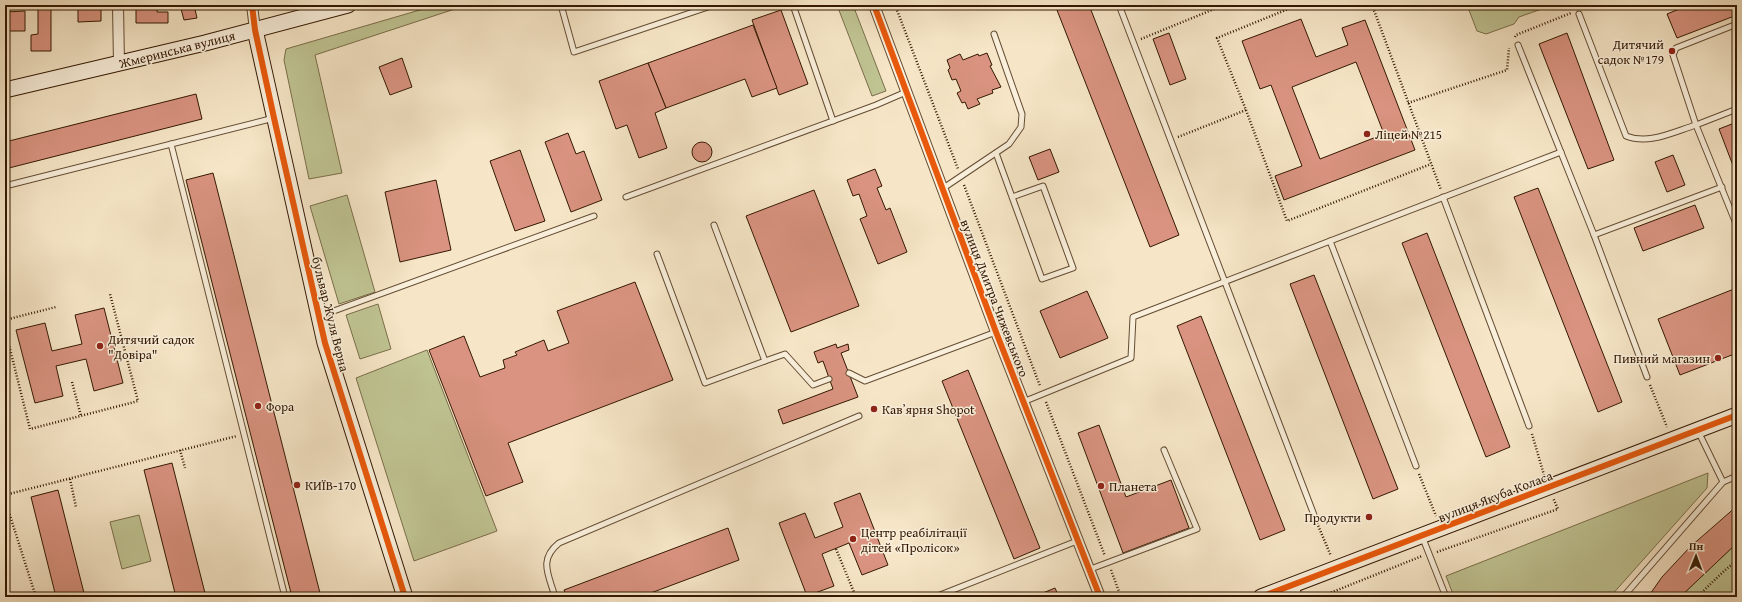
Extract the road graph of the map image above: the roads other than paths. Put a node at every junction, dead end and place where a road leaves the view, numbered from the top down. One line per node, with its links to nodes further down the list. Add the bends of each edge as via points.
1 (118, 5): 14 (street)
2 (252, 5): 11 (street)
3 (348, 5): 11 (street, Жмеринська вулиця)
4 (561, 5): 5 (lane, via 574,52)
5 (714, 5)
6 (793, 5): 19 (lane)
7 (874, 5): 16 (street, вулиця Дмитра Чижевського)
8 (1119, 5): 36 (lane)
9 (1579, 14): 20 (lane, via 1626,136 1636,140 1654,138)
10 (1737, 24): 20 (lane, via 1676,48 1673,54)
11 (255, 30): 14 (street, Жмеринська вулиця); 18 (street, бульвар Жуля Верна)
12 (994, 34): 23 (lane, via 1022,114 1021,127 1009,144)
13 (1518, 45): 22 (lane)
14 (119, 64): 15 (street, Жмеринська вулиця)
15 (5, 90)
16 (906, 92): 19 (lane); 26 (street, вулиця Дмитра Чижевського)
17 (1737, 109): 20 (lane)
18 (274, 118): 21 (lane); 37 (street, бульвар Жуля Верна)
19 (834, 121): 27 (lane)
20 (1696, 125): 25 (lane)
21 (171, 144): 24 (lane); 57 (lane)
22 (1561, 152): 29 (lane); 33 (lane)
23 (996, 153): 26 (lane); 28 (lane)
24 (5, 186)
25 (1722, 187): 32 (lane); 33 (lane)
26 (942, 189): 38 (street, вулиця Дмитра Чижевського)
27 (626, 197)
28 (1012, 197): 28 (lane, via 1042,279 1073,268 1043,186)
29 (1443, 197): 34 (lane); 46 (lane)
30 (594, 216): 37 (lane)
31 (714, 224): 39 (lane)
32 (1737, 226)
33 (1594, 235): 41 (lane)
34 (1330, 241): 36 (lane); 49 (lane)
35 (657, 254): 39 (lane, via 705,383)
36 (1224, 282): 43 (lane, via 1133,317 1131,358); 52 (lane)
37 (319, 316): 58 (street, бульвар Жуля Верна, via 325,343)
38 (996, 332): 40 (lane, via 865,381); 43 (street, вулиця Дмитра Чижевського)
39 (765, 361): 42 (lane, via 785,354 813,385)
40 (849, 373)
41 (1647, 377)
42 (829, 379)
43 (1023, 402): 54 (street, вулиця Дмитра Чижевського)
44 (1737, 415): 47 (street, вулиця Якуба Коласа)
45 (859, 416): 59 (lane, via 559,543 550,550 545,562)
46 (1529, 426)
47 (1698, 430): 51 (lane); 53 (street, вулиця Якуба Коласа)
48 (1164, 450): 55 (lane, via 1197,529)
49 (1416, 466)
50 (1737, 476): 51 (lane)
51 (1722, 482): 64 (lane)
52 (1314, 515)
53 (1422, 535): 56 (street, вулиця Якуба Коласа); 63 (lane)
54 (1077, 541): 55 (street, вулиця Дмитра Чижевського); 60 (lane)
55 (1088, 570): 61 (street, вулиця Дмитра Чижевського)
56 (1298, 591): 62 (street, вулиця Якуба Коласа)
57 (284, 597)
58 (405, 597)
59 (555, 597)
60 (935, 597)
61 (1100, 597)
62 (1261, 597)
63 (1446, 597)
64 (1623, 597)

